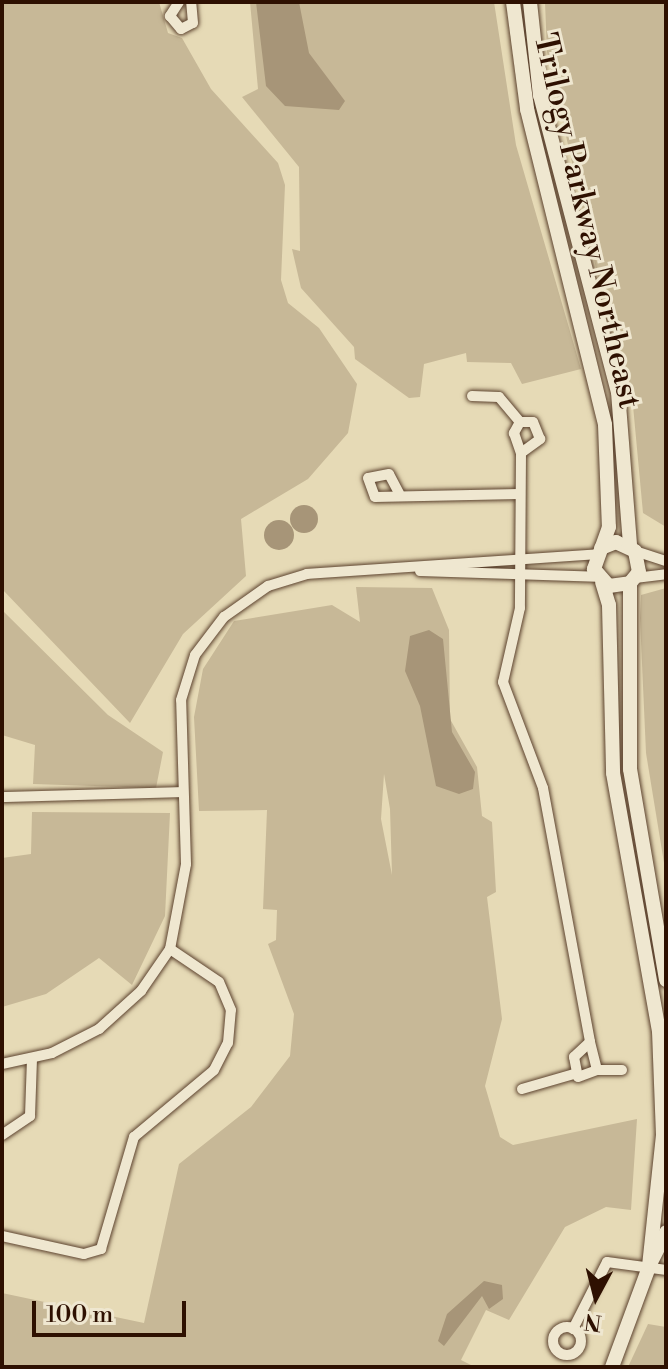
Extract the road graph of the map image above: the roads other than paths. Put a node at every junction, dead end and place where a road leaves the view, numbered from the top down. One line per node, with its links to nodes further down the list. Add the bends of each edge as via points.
1 (179, 2): 2 (street, via 170,16 181,29 193,23)
2 (191, 2)
3 (513, 2): 11 (street, Trilogy Parkway Northeast, via 527,109 596,368 608,478)
4 (530, 2): 10 (street, Trilogy Parkway Northeast, via 540,95 618,392)
5 (472, 396): 6 (street, via 499,397)
6 (520, 422): 7 (street, via 514,439); 7 (street, via 533,422 540,432)
7 (521, 453): 9 (street)
8 (399, 493): 9 (street)
9 (519, 494): 12 (street)
10 (632, 549): 11 (street); 13 (street); 18 (street, Trilogy Parkway Northeast)
11 (599, 551): 12 (street); 17 (street, Trilogy Parkway Northeast)
12 (519, 560): 14 (street); 15 (street)
13 (666, 561)
14 (370, 569): 15 (street); 19 (street, via 268,586 209,634 181,700)
15 (519, 574): 17 (street); 23 (street, via 519,616 503,682 538,769)
16 (666, 574): 18 (street)
17 (599, 580): 18 (street); 33 (street, via 609,605 614,785 659,1031 663,1135)
18 (633, 581): 22 (street, via 630,769)
19 (180, 792): 20 (street); 21 (street, via 186,864)
20 (2, 797)
21 (170, 949): 24 (street, via 116,1015 73,1045); 32 (street, via 219,982 231,1010 228,1043 214,1070 134,1137 101,1249 84,1254)
22 (666, 980)
23 (590, 1042): 26 (street); 28 (street, via 574,1057)
24 (32, 1060): 25 (street); 30 (street, via 30,1116)
25 (2, 1064)
26 (597, 1070): 27 (street); 28 (street, via 590,1078)
27 (622, 1070)
28 (574, 1074): 29 (street)
29 (522, 1089)
30 (2, 1135)
31 (666, 1232): 33 (street)
32 (2, 1236)
33 (649, 1267): 34 (street); 35 (street, via 621,1261 601,1266); 36 (street)
34 (666, 1270)
35 (573, 1329)
36 (612, 1367)

